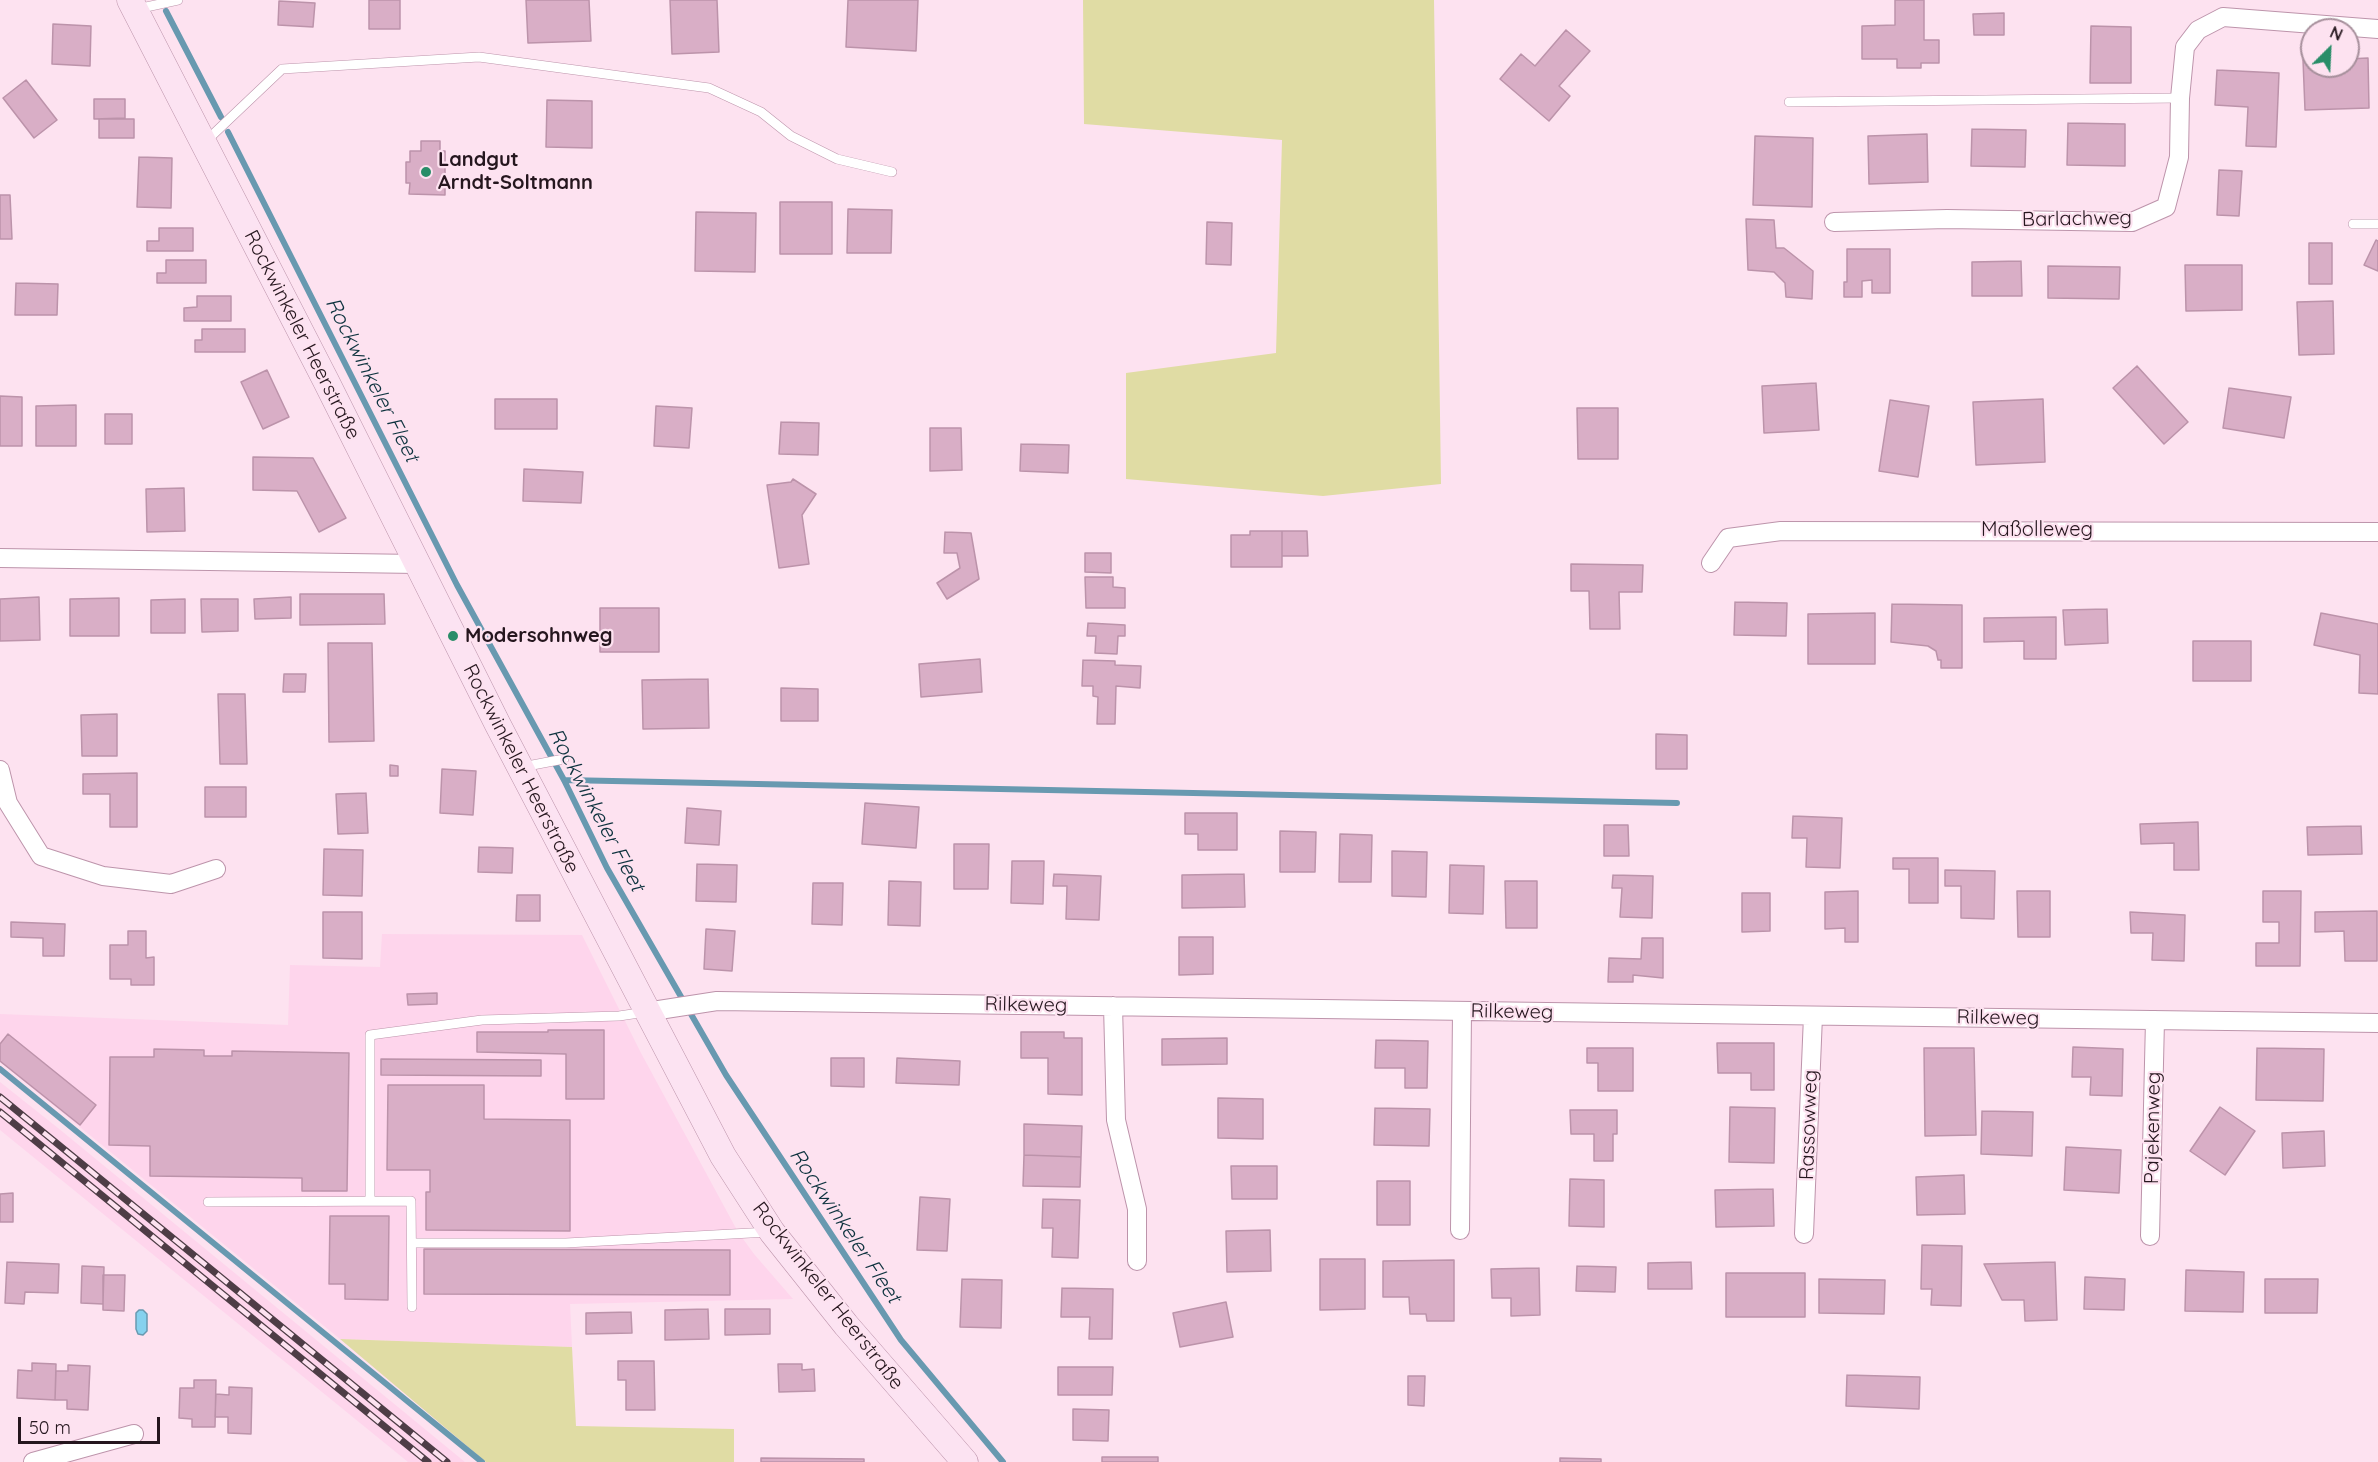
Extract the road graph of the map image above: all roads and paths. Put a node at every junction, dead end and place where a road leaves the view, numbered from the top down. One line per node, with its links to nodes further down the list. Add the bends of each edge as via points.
1 (178, 0): 2 (lane)
2 (133, 5): 6 (main road, Rockwinkeler Heerstraße)
3 (2378, 28): 4 (street, Barlachweg, via 2223,17 2198,30 2185,47)
4 (2180, 98): 5 (lane); 8 (street, Barlachweg, via 2179,157 2166,207 2132,222)
5 (1790, 102)
6 (204, 143): 7 (lane, via 282,69 479,57 709,88 761,111 791,136 837,159); 14 (main road, Rockwinkeler Heerstraße)
7 (892, 172)
8 (1834, 222)
9 (2353, 224): 10 (lane)
10 (2378, 224)
11 (2378, 532): 13 (street, Maßolleweg, via 1781,531 1728,538)
12 (0, 558): 14 (street)
13 (1711, 563)
14 (418, 564): 16 (main road, Rockwinkeler Heerstraße)
15 (564, 759): 16 (lane)
16 (519, 768): 20 (main road, Rockwinkeler Heerstraße)
17 (0, 770): 18 (street, via 8,803 41,856 103,876 171,884)
18 (216, 869)
19 (1113, 1006): 20 (street, Rilkeweg, via 717,1001); 21 (street, Rilkeweg); 32 (street, via 1116,1120 1137,1209)
20 (657, 1010): 25 (lane, via 620,1016 482,1020 370,1035); 28 (main road, Rockwinkeler Heerstraße, via 723,1156)
21 (1462, 1011): 22 (street, Rilkeweg); 27 (street)
22 (1813, 1016): 23 (street, Rilkeweg); 29 (street, Rassowweg)
23 (2155, 1020): 24 (street, Rilkeweg); 30 (street, Pajekenweg)
24 (2378, 1023)
25 (370, 1201): 26 (lane); 31 (lane, via 411,1201)
26 (208, 1202)
27 (1460, 1230)
28 (772, 1232): 31 (lane, via 566,1243); 36 (main road, Rockwinkeler Heerstraße)
29 (1804, 1234)
30 (2150, 1236)
31 (412, 1243): 33 (lane)
32 (1137, 1261)
33 (412, 1307)
34 (134, 1434): 35 (street)
35 (33, 1462)
36 (964, 1462)

